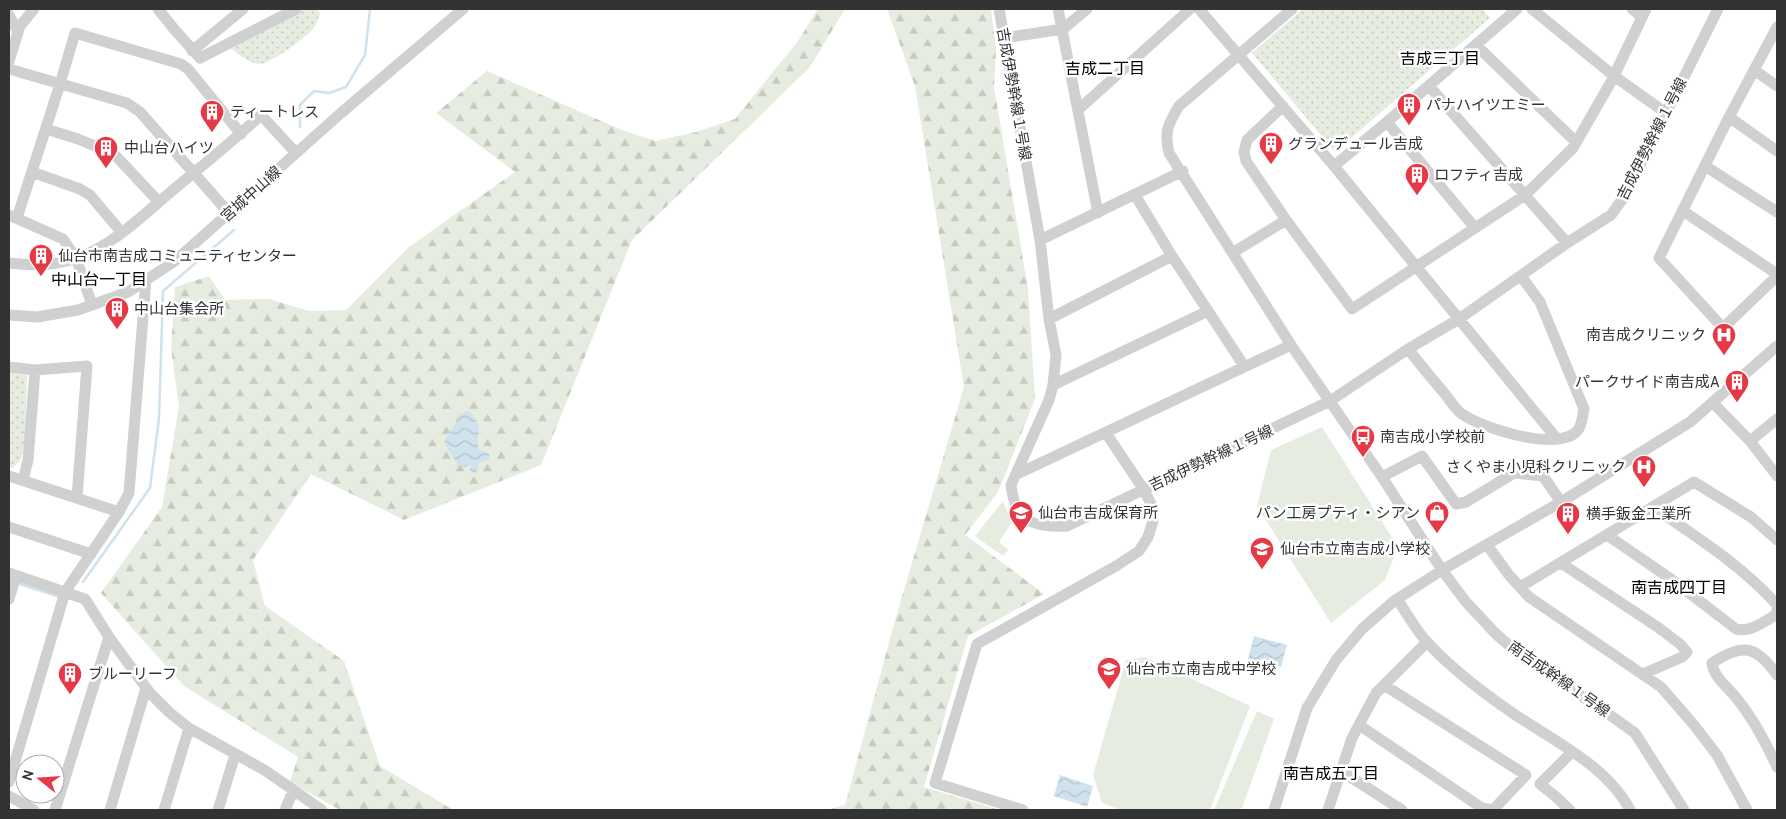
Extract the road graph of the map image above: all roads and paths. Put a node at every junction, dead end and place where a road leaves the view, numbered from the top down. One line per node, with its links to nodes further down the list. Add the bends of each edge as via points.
1 (34, 9): 20 (street)
2 (243, 9): 23 (street)
3 (296, 9): 23 (street, via 200,58)
4 (463, 9): 41 (street, 宮城中山線)
5 (999, 9): 21 (street, 吉成伊勢幹線１号線)
6 (1058, 9): 19 (street)
7 (1087, 9): 19 (street)
8 (1190, 9): 33 (street)
9 (1199, 9): 24 (street)
10 (1292, 9): 24 (street, 南吉成幹線１号線)
11 (1517, 9): 22 (street)
12 (1532, 9): 28 (street)
13 (1632, 9): 16 (street)
14 (1718, 9): 34 (street, 吉成伊勢幹線１号線)
15 (162, 10): 23 (street)
16 (1644, 13): 28 (street)
17 (9, 15): 20 (street)
18 (1777, 28): 27 (street)
19 (1063, 30): 21 (street); 33 (street)
20 (18, 32): 25 (street)
21 (1004, 38): 58 (street, 吉成伊勢幹線１号線)
22 (1476, 45): 30 (street); 39 (street)
23 (192, 51)
24 (1239, 56): 32 (street); 44 (street, 南吉成幹線１号線, via 1179,106 1169,123 1166,138 1169,153)
25 (9, 61)
26 (9, 69): 29 (street)
27 (1754, 70): 31 (street); 35 (street)
28 (1614, 76): 34 (street); 39 (street)
29 (60, 84): 37 (street); 38 (street, via 75,33 181,64); 46 (street, via 126,103 140,112)
30 (1429, 86): 36 (street); 48 (street)
31 (1777, 86)
32 (1283, 106): 42 (street); 55 (street, via 1247,140 1244,152 1246,161)
33 (1078, 110): 53 (street)
34 (1666, 113): 59 (street, 吉成伊勢幹線１号線, via 1624,197 1611,215)
35 (1729, 117): 40 (street); 43 (street)
36 (1387, 122): 42 (street); 56 (street)
37 (46, 129): 45 (street); 49 (street, via 114,154)
38 (241, 134): 41 (street, via 261,115); 46 (street)
39 (1576, 142): 48 (street)
40 (1777, 151)
41 (296, 153): 52 (street, 宮城中山線)
42 (1334, 166): 64 (street)
43 (1705, 166): 50 (street); 51 (street)
44 (1183, 171): 47 (street); 60 (street, 南吉成幹線１号線)
45 (32, 172): 54 (street); 57 (street, via 80,189)
46 (194, 173): 49 (street); 52 (street)
47 (1135, 195): 53 (street); 61 (street)
48 (1525, 195): 56 (street); 59 (street)
49 (159, 202): 57 (street)
50 (1683, 211): 65 (street); 65 (street, via 1659,258 1723,328)
51 (1777, 212)
52 (229, 213): 67 (street, 宮城中山線, via 175,261)
53 (1098, 213): 58 (street)
54 (13, 217): 62 (street, via 62,239)
55 (1286, 220): 60 (street); 64 (street, via 1352,309)
56 (1475, 228): 64 (street)
57 (122, 232): 62 (street)
58 (1040, 240): 71 (street, 吉成伊勢幹線１号線)
59 (1567, 243): 66 (street, 吉成伊勢幹線１号線)
60 (1234, 252): 73 (street, 南吉成幹線１号線)
61 (1172, 256): 69 (street); 71 (street)
62 (76, 258): 63 (street, via 49,265); 68 (street)
63 (9, 263)
64 (1416, 267): 72 (street)
65 (1777, 275)
66 (1521, 276): 72 (street, 吉成伊勢幹線１号線); 84 (street, via 1540,302 1584,409 1581,426 1573,435)
67 (146, 280): 68 (street, 宮城中山線, via 128,292); 95 (street, via 130,493)
68 (92, 305): 70 (street, 宮城中山線, via 37,318)
69 (1208, 311): 76 (street); 79 (street)
70 (9, 315)
71 (1049, 319): 79 (street, 吉成伊勢幹線１号線, via 1056,355)
72 (1459, 320): 75 (street, 吉成伊勢幹線１号線); 84 (street)
73 (1291, 345): 76 (street); 80 (street, 南吉成幹線１号線)
74 (1777, 346): 81 (street)
75 (1408, 349): 80 (street, 吉成伊勢幹線１号線); 84 (street, via 1460,413 1504,433)
76 (1244, 366): 83 (street)
77 (9, 367): 78 (street)
78 (35, 370): 90 (street, via 28,460); 92 (street, via 87,366)
79 (1053, 385): 86 (street, 吉成伊勢幹線１号線)
80 (1330, 401): 89 (street, 南吉成幹線１号線); 91 (street, 吉成伊勢幹線１号線)
81 (1713, 403): 85 (street); 93 (street, via 1690,422)
82 (1777, 419): 85 (street)
83 (1106, 433): 86 (street); 91 (street)
84 (1556, 439)
85 (1750, 441): 88 (street)
86 (1017, 474): 91 (street, 吉成伊勢幹線１号線, via 1011,484 1020,515 1032,524 1051,527 1067,526)
87 (9, 476): 90 (street)
88 (1777, 476)
89 (1382, 477): 93 (street, via 1422,456 1456,504 1466,502 1514,473 1543,476); 102 (street, 南吉成幹線１号線)
90 (23, 480): 92 (street)
91 (1144, 490): 131 (street, via 1151,504 1153,521 1139,551 977,644 935,783)
92 (77, 497): 95 (street)
93 (1561, 502): 99 (street)
94 (1653, 507): 97 (street); 98 (street, via 1694,482 1750,517); 108 (street, via 1726,559 1766,593)
95 (120, 512): 100 (street)
96 (9, 527): 100 (street)
97 (1607, 535): 101 (street); 108 (street, via 1678,583 1736,629 1751,628 1777,614)
98 (1777, 540)
99 (1487, 545): 102 (street); 104 (street)
100 (91, 554): 105 (street)
101 (1561, 563): 104 (street); 111 (street, via 1659,628 1686,652 1682,657)
102 (1442, 570): 107 (street); 137 (street, 南吉成幹線１号線, via 1496,634 1524,658 1635,733)
103 (12, 574): 105 (street); 106 (street)
104 (1520, 587): 111 (street, via 1554,616)
105 (65, 592): 109 (street, via 85,599); 121 (street)
106 (9, 599)
107 (1397, 599): 110 (street); 132 (street, via 1362,629 1322,682 1305,714)
108 (1777, 607)
109 (108, 637): 114 (street); 125 (street)
110 (1427, 642): 113 (street); 117 (street, via 1504,708)
111 (1643, 674): 138 (street, via 1661,687 1717,755)
112 (1777, 675): 119 (street, via 1752,650 1744,649 1712,663 1716,675 1754,722)
113 (1384, 685): 115 (street); 115 (street, via 1526,776 1493,810 1482,808)
114 (146, 688): 116 (street, via 170,714); 126 (street)
115 (1358, 725): 120 (street)
116 (189, 728): 118 (street); 127 (street)
117 (1572, 752): 135 (street, via 1540,784); 136 (street, via 1614,787)
118 (235, 755): 122 (street, via 266,771); 128 (street)
119 (1777, 767)
120 (1341, 771): 133 (street); 134 (street)
121 (9, 782)
122 (293, 791): 129 (street); 130 (street)
123 (9, 796): 124 (street)
124 (34, 810)
125 (56, 810)
126 (110, 810)
127 (164, 810)
128 (218, 810)
129 (284, 810)
130 (322, 810)
131 (1023, 810)
132 (1274, 810)
133 (1328, 810)
134 (1402, 810)
135 (1570, 810)
136 (1630, 810)
137 (1684, 810)
138 (1747, 810)

